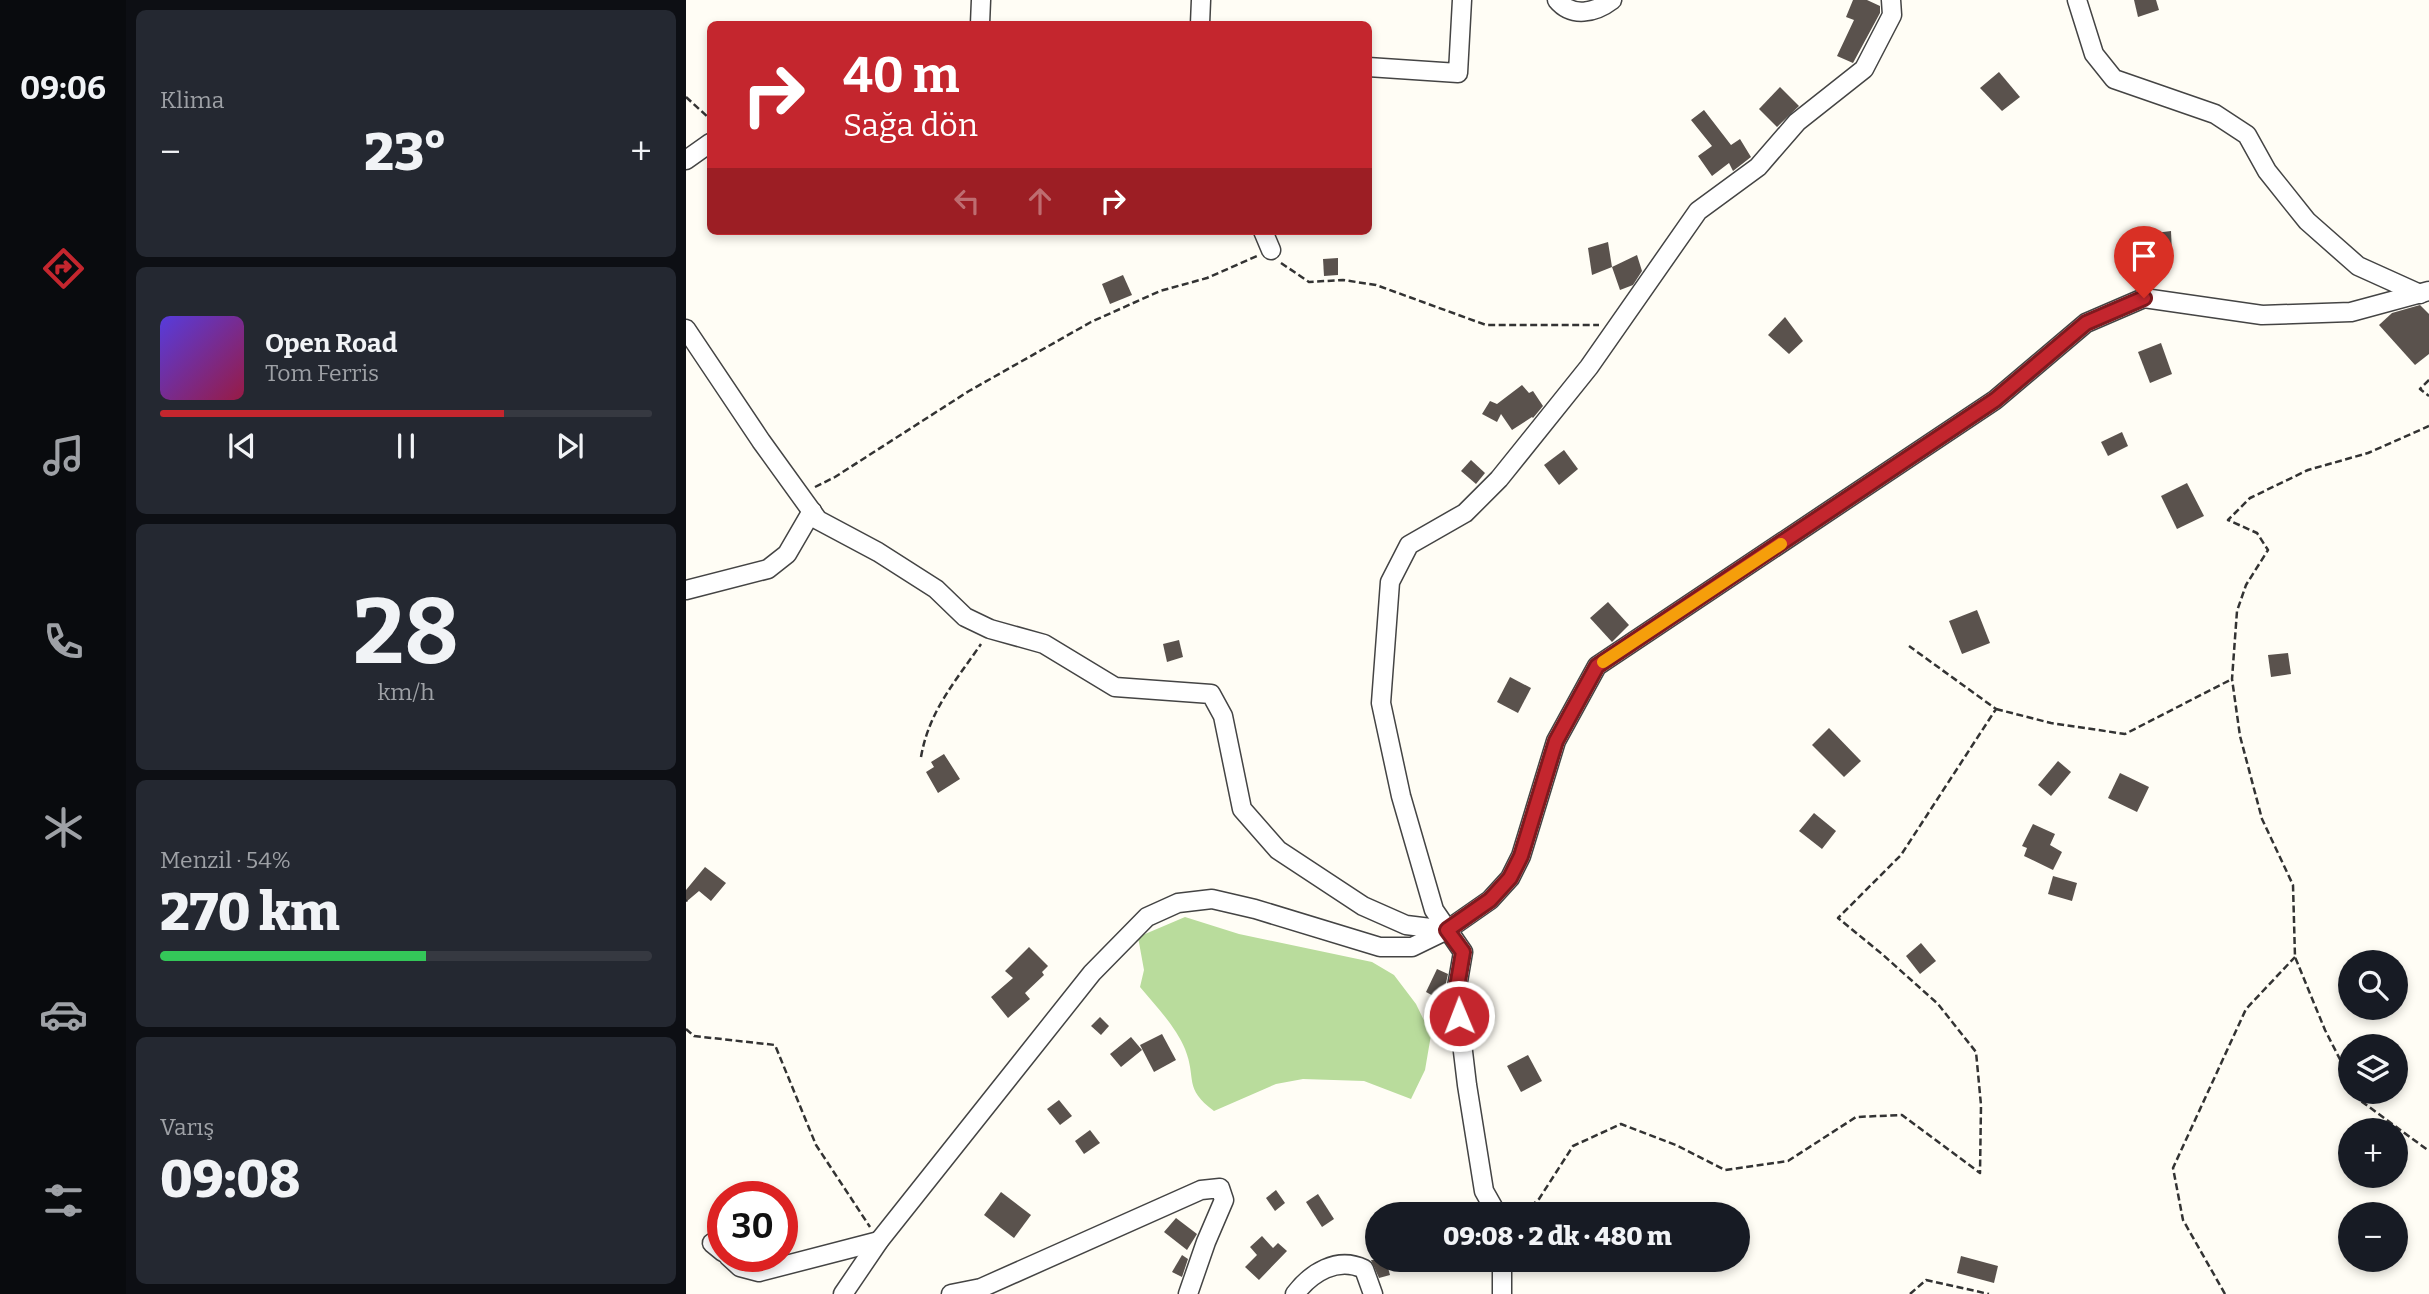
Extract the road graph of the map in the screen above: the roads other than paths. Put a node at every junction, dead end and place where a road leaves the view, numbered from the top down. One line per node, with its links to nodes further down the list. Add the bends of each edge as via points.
1 (981, 0): 8 (street)
2 (1201, 0): 9 (street)
3 (1462, 0): 10 (street, via 1458,73)
4 (1557, 0): 5 (street, via 1567,9 1583,11)
5 (1612, 0)
6 (1891, 0): 19 (street, via 1892,15 1864,69 1797,122 1758,167 1698,211 1589,367 1499,479 1465,513 1409,545 1390,582 1381,703 1434,910)
7 (2077, 0): 15 (street, via 2094,54 2114,79 2215,114 2247,135 2267,172 2307,221 2358,266)
8 (980, 21)
9 (1200, 21)
10 (1372, 67)
11 (707, 146): 12 (street)
12 (686, 160)
13 (1265, 235): 14 (street)
14 (1272, 250)
15 (2424, 292): 19 (street, via 2351,312 2262,315 2144,298 2086,323 1995,400 1597,666 1556,741 1510,878 1490,900)
16 (686, 329): 17 (street)
17 (812, 511): 18 (street, via 787,554 768,569); 19 (street, via 818,520 936,589 965,617 1044,644 1115,687 1211,694 1223,716 1242,809 1278,850 1363,906 1406,925)
18 (686, 590)
19 (1447, 930): 20 (street, via 1463,952 1456,993 1484,1191); 21 (street, via 1412,947 1380,947 1212,899 1178,903 1147,917 1092,973)
20 (1490, 1202)
21 (879, 1241): 22 (street); 25 (street)
22 (798, 1262)
23 (1502, 1272): 30 (street)
24 (980, 1291): 26 (street); 27 (street, via 1201,1190 1220,1188 1224,1200)
25 (843, 1294)
26 (951, 1294)
27 (1188, 1294)
28 (1295, 1294): 29 (street, via 1322,1268 1355,1265 1364,1269)
29 (1373, 1294)
30 (1502, 1294)

